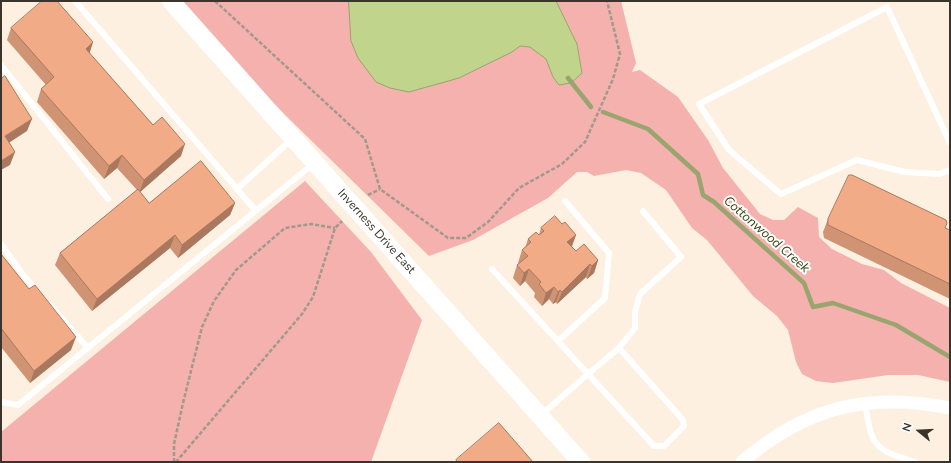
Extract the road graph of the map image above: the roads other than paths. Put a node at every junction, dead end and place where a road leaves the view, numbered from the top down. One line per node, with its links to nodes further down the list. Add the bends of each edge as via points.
1 (75, 1): 8 (lane)
2 (171, 1): 4 (main road, Inverness Drive East)
3 (1, 65): 9 (lane)
4 (293, 138): 6 (main road, Inverness Drive East); 8 (lane)
5 (950, 143): 7 (lane, via 887,7 699,104 729,150 781,194 858,160 905,172 939,174)
6 (315, 163): 11 (lane); 22 (main road, Inverness Drive East)
7 (950, 170)
8 (237, 189): 11 (lane)
9 (108, 200)
10 (565, 201): 15 (lane, via 610,252 605,298)
11 (256, 211): 16 (lane)
12 (643, 212): 17 (lane, via 681,257 640,294 635,312 635,328)
13 (1, 244): 16 (lane, via 24,276)
14 (492, 269): 15 (lane)
15 (558, 341): 18 (lane)
16 (88, 348): 19 (lane, via 18,405)
17 (619, 348): 18 (lane); 18 (lane, via 683,420 684,426 664,446 654,446)
18 (588, 374): 22 (lane)
19 (1, 402)
20 (865, 403): 21 (street, via 904,403); 24 (street, via 826,411 792,426 759,447); 25 (lane, via 874,443 889,454)
21 (950, 408)
22 (540, 416): 23 (main road, Inverness Drive East)
23 (581, 462)
24 (742, 462)
25 (915, 462)

